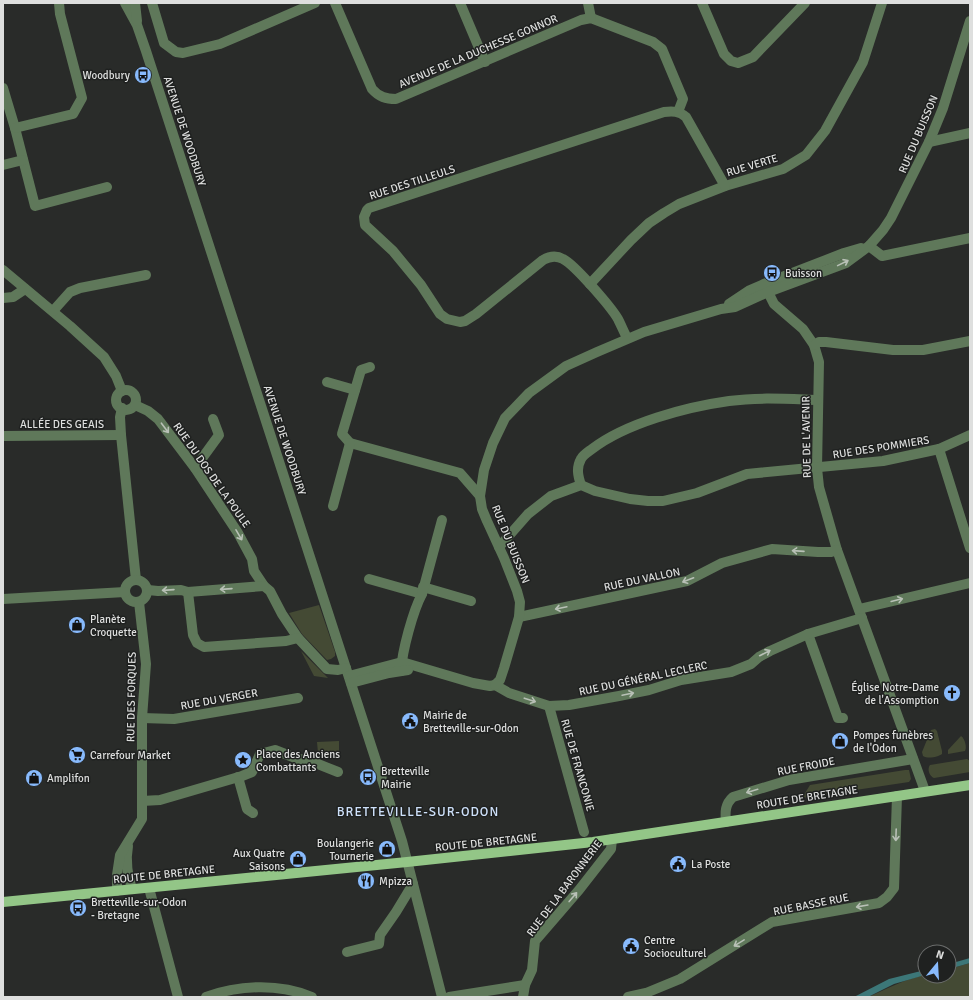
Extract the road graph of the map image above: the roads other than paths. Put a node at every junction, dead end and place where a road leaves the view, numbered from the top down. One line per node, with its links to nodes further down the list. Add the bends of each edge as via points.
1 (59, 3): 18 (street, via 82,98 72,114)
2 (125, 3): 14 (street, AVENUE DE WOODBURY)
3 (135, 3): 14 (street, AVENUE DE WOODBURY)
4 (152, 3): 5 (street, via 164,43 176,52 183,53 220,44)
5 (315, 3)
6 (335, 3): 15 (street, AVENUE DE LA DUCHESSE GONNOR, via 372,89 388,99 396,99)
7 (460, 3): 15 (street)
8 (588, 3): 12 (street)
9 (702, 3): 10 (street, via 724,54 731,61 738,63 753,57)
10 (804, 3)
11 (882, 3): 23 (street, RUE VERTE, via 863,62 825,131 806,154 784,169)
12 (592, 18): 15 (street, AVENUE DE LA DUCHESSE GONNOR, via 581,20); 17 (street, via 653,42 662,49 683,99)
13 (970, 22): 20 (street, RUE DU BUISSON, via 943,108)
14 (137, 25): 78 (street, AVENUE DE WOODBURY)
15 (485, 62)
16 (3, 88): 18 (street)
17 (678, 112): 23 (street, via 686,117); 29 (street, RUE DES TILLEULS, via 664,112 366,210 364,217 367,229 394,251 440,314 454,321 465,321 476,314 549,257 556,256 567,261)
18 (15, 128): 21 (street)
19 (970, 132): 20 (street)
20 (929, 142): 26 (street, RUE DU BUISSON, via 891,218)
21 (23, 160): 22 (street); 24 (street, via 35,206)
22 (3, 165)
23 (725, 186): 29 (street, RUE VERTE, via 679,204 650,223)
24 (107, 187)
25 (970, 238): 26 (street, via 882,256)
26 (869, 246): 30 (street, RUE DU BUISSON, via 846,263)
27 (3, 270): 31 (street)
28 (146, 275): 33 (street, via 80,288 70,292)
29 (590, 284): 34 (street, RUE DES TILLEULS, via 617,318)
30 (766, 288): 34 (street, RUE DU BUISSON, via 735,307); 36 (street, RUE DE L'AVENIR, via 777,308 803,329)
31 (25, 289): 32 (street, via 13,297); 33 (street)
32 (3, 298)
33 (53, 311): 40 (street, via 104,357)
34 (628, 338): 53 (street, RUE DU BUISSON, via 566,366 529,393 505,418 484,470)
35 (970, 341): 36 (street, via 923,350 893,350 826,342)
36 (814, 344): 41 (street, RUE DE L'AVENIR, via 819,362)
37 (370, 367): 39 (street, via 361,370)
38 (327, 382): 39 (street)
39 (355, 390): 48 (street, via 342,434)
40 (122, 391): 42 (street, via 134,393); 43 (street, via 116,399)
41 (818, 400): 51 (street, RUE DE L'AVENIR); 52 (street, via 730,401 656,418 614,435 581,457 577,472)
42 (135, 405): 43 (street, via 130,409); 50 (street, RUE DU DOS DE LA POULE, one-way to 50, via 158,419)
43 (122, 408): 47 (street)
44 (213, 419): 50 (street, via 219,435)
45 (970, 435): 49 (street, RUE DES POMMIERS)
46 (3, 436): 47 (street, ALLÉE DES GEAIS)
47 (121, 436): 62 (street)
48 (350, 443): 53 (street, via 460,473); 54 (street)
49 (939, 449): 51 (street, RUE DES POMMIERS, via 883,461); 55 (street)
50 (195, 468): 60 (street, RUE DU DOS DE LA POULE, one-way to 60, via 238,533 252,559)
51 (817, 468): 52 (street, RUE DES POMMIERS, via 747,474 697,493 663,500 630,499); 59 (street, RUE DE L'AVENIR, via 819,487)
52 (581, 485): 57 (street, via 551,496 528,514)
53 (480, 496): 57 (street, RUE DU BUISSON, via 483,510)
54 (333, 506)
55 (965, 513): 58 (street)
56 (442, 520): 67 (street)
57 (499, 547): 74 (street, RUE DU BUISSON, via 517,591 520,602)
58 (970, 548)
59 (837, 550): 73 (street, RUE DE L'AVENIR); 74 (street, RUE DU VALLON, one-way to 74, via 818,552 772,549 722,563 687,581)
60 (254, 571): 64 (street, RUE DU DOS DE LA POULE); 65 (street)
61 (368, 579): 67 (street)
62 (136, 580): 66 (street, via 145,583); 68 (street, via 128,583)
63 (970, 583): 73 (street, RUE DU GÉNÉRAL LECLERC, one-way to 63)
64 (264, 586): 65 (street); 76 (street, RUE DU DOS DE LA POULE, via 270,591)
65 (245, 588): 69 (street, one-way to 69)
66 (148, 590): 69 (street, one-way to 66); 72 (street, via 146,597)
67 (422, 590): 71 (street); 77 (street)
68 (125, 592): 70 (street); 72 (street, via 130,600)
69 (188, 592): 76 (street, via 193,635 197,643 204,647)
70 (3, 599)
71 (471, 601)
72 (139, 602): 82 (street, RUE DES FORQUES, via 146,664)
73 (860, 613): 75 (street, RUE DU GÉNÉRAL LECLERC); 84 (street, RUE DE L'AVENIR)
74 (519, 617): 79 (street, RUE DU BUISSON, via 500,680)
75 (808, 634): 81 (street, RUE DU GÉNÉRAL LECLERC, one-way to 75, via 619,696 681,680 732,672); 83 (street, via 838,718)
76 (298, 638): 78 (street, RUE DU DOS DE LA POULE, via 327,670 338,670)
77 (402, 666): 78 (street); 79 (street, RUE DU GÉNÉRAL LECLERC, via 424,669 473,683)
78 (349, 676): 96 (street, AVENUE DE WOODBURY)
79 (494, 685): 81 (street, RUE DU GÉNÉRAL LECLERC, one-way to 81, via 509,693)
80 (298, 698): 82 (street, RUE DU VERGER, via 174,719)
81 (549, 706): 93 (street, RUE DE FRANCONIE)
82 (142, 718): 90 (street, RUE DES FORQUES)
83 (843, 718)
84 (913, 759): 88 (street, RUE DE L'AVENIR); 92 (street, RUE FROIDE, one-way to 92, via 790,780 733,797 726,806)
85 (338, 772): 86 (street, via 275,750 260,754 252,772)
86 (238, 777): 90 (street, via 160,800); 91 (street, via 247,808)
87 (970, 785): 88 (main road, ROUTE DE BRETAGNE)
88 (925, 792): 89 (main road, ROUTE DE BRETAGNE)
89 (897, 796): 92 (main road, ROUTE DE BRETAGNE); 110 (street, RUE BASSE RUE, one-way to 110, via 894,888 879,903 772,922 680,979 646,993)
90 (142, 801): 94 (street, RUE DES FORQUES, via 142,818)
91 (252, 813)
92 (726, 822): 95 (main road, ROUTE DE BRETAGNE)
93 (584, 832)
94 (130, 838): 99 (street, RUE DES FORQUES, via 127,869); 100 (street, RUE DES FORQUES, via 120,855 116,874)
95 (612, 839): 96 (main road, ROUTE DE BRETAGNE); 103 (street, RUE DE LA BARONNERIE, one-way to 95, via 532,970 536,942 611,849)
96 (407, 862): 97 (street, AVENUE DE WOODBURY); 98 (main road, ROUTE DE BRETAGNE)
97 (413, 884): 102 (street, via 380,935 379,944); 107 (street, AVENUE DE WOODBURY)
98 (150, 888): 99 (main road, ROUTE DE BRETAGNE); 104 (street)
99 (132, 889): 100 (main road, ROUTE DE BRETAGNE)
100 (117, 891): 101 (main road, ROUTE DE BRETAGNE)
101 (3, 902)
102 (347, 952)
103 (524, 985): 108 (street); 109 (street, RUE DE LA BARONNERIE)
104 (178, 997)
105 (206, 997): 106 (street, via 231,990 267,988 291,990)
106 (312, 997)
107 (442, 997)
108 (449, 997)
109 (523, 997)
110 (628, 997)

